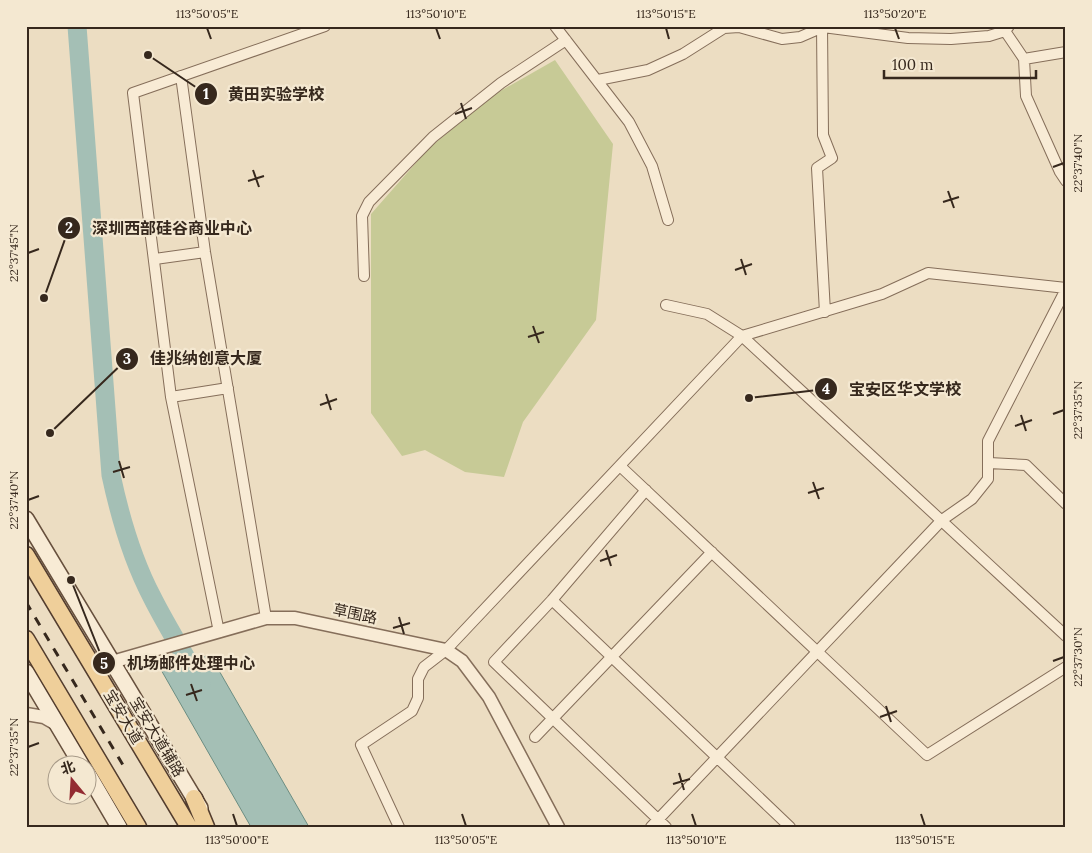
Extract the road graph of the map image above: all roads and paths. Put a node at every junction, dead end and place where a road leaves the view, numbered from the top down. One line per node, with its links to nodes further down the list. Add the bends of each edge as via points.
1 (324, 26): 8 (street)
2 (555, 26): 5 (street)
3 (823, 27): 4 (street, via 916,38 988,36); 9 (street, via 800,37 782,39 739,27 724,28 683,54 648,70); 17 (street, via 823,135 832,158 817,168)
4 (1007, 29): 7 (street)
5 (566, 40): 9 (street); 14 (street, via 501,83 433,137 369,202 362,216)
6 (1066, 52): 7 (street)
7 (1024, 59): 10 (street, via 1026,96)
8 (182, 76): 12 (street); 13 (street, via 133,93)
9 (598, 80): 11 (street, via 629,122 652,166)
10 (1066, 181)
11 (668, 220)
12 (206, 252): 13 (street); 19 (street)
13 (154, 259): 20 (street)
14 (364, 276)
15 (1066, 288): 17 (street, via 928,273 882,294); 21 (street, via 988,442)
16 (666, 305): 18 (street, via 707,314)
17 (825, 312): 18 (street)
18 (742, 336): 22 (street); 26 (street)
19 (228, 388): 20 (street); 30 (street)
20 (171, 397): 31 (street)
21 (989, 463): 24 (street, via 1026,465); 26 (street, via 988,479 978,493)
22 (620, 466): 23 (street); 34 (street)
23 (646, 490): 27 (street); 29 (street)
24 (1066, 504)
25 (26, 518): 37 (main road, 宝安大道辅路)
26 (942, 520): 32 (street); 35 (street)
27 (712, 552): 35 (street); 36 (street)
28 (26, 555): 52 (main road, 宝安大道)
29 (552, 600): 36 (street); 41 (street, via 494,662)
30 (266, 618): 31 (street, 草围路); 34 (street, 草围路, via 295,618)
31 (219, 632): 37 (street, 草围路)
32 (1066, 636)
33 (26, 640): 51 (main road)
34 (446, 650): 55 (street, via 424,667 412,711 361,745); 56 (street, 草围路, via 462,661 489,697)
35 (818, 651): 38 (street, via 927,754); 45 (street)
36 (611, 656): 41 (street); 45 (street)
37 (112, 662): 47 (main road, 宝安大道辅路)
38 (1066, 667)
39 (26, 672): 42 (main road)
40 (26, 714): 42 (street, via 44,717)
41 (553, 718): 43 (street); 48 (street)
42 (58, 725): 44 (main road)
43 (535, 737)
44 (76, 756)
45 (717, 757): 48 (street); 49 (street)
46 (98, 791): 50 (main road)
47 (194, 798): 53 (main road); 54 (main road, 宝安大道辅路)
48 (658, 824)
49 (784, 825)
50 (119, 827)
51 (138, 827)
52 (190, 827)
53 (206, 827)
54 (211, 827)
55 (399, 827)
56 (558, 827)

